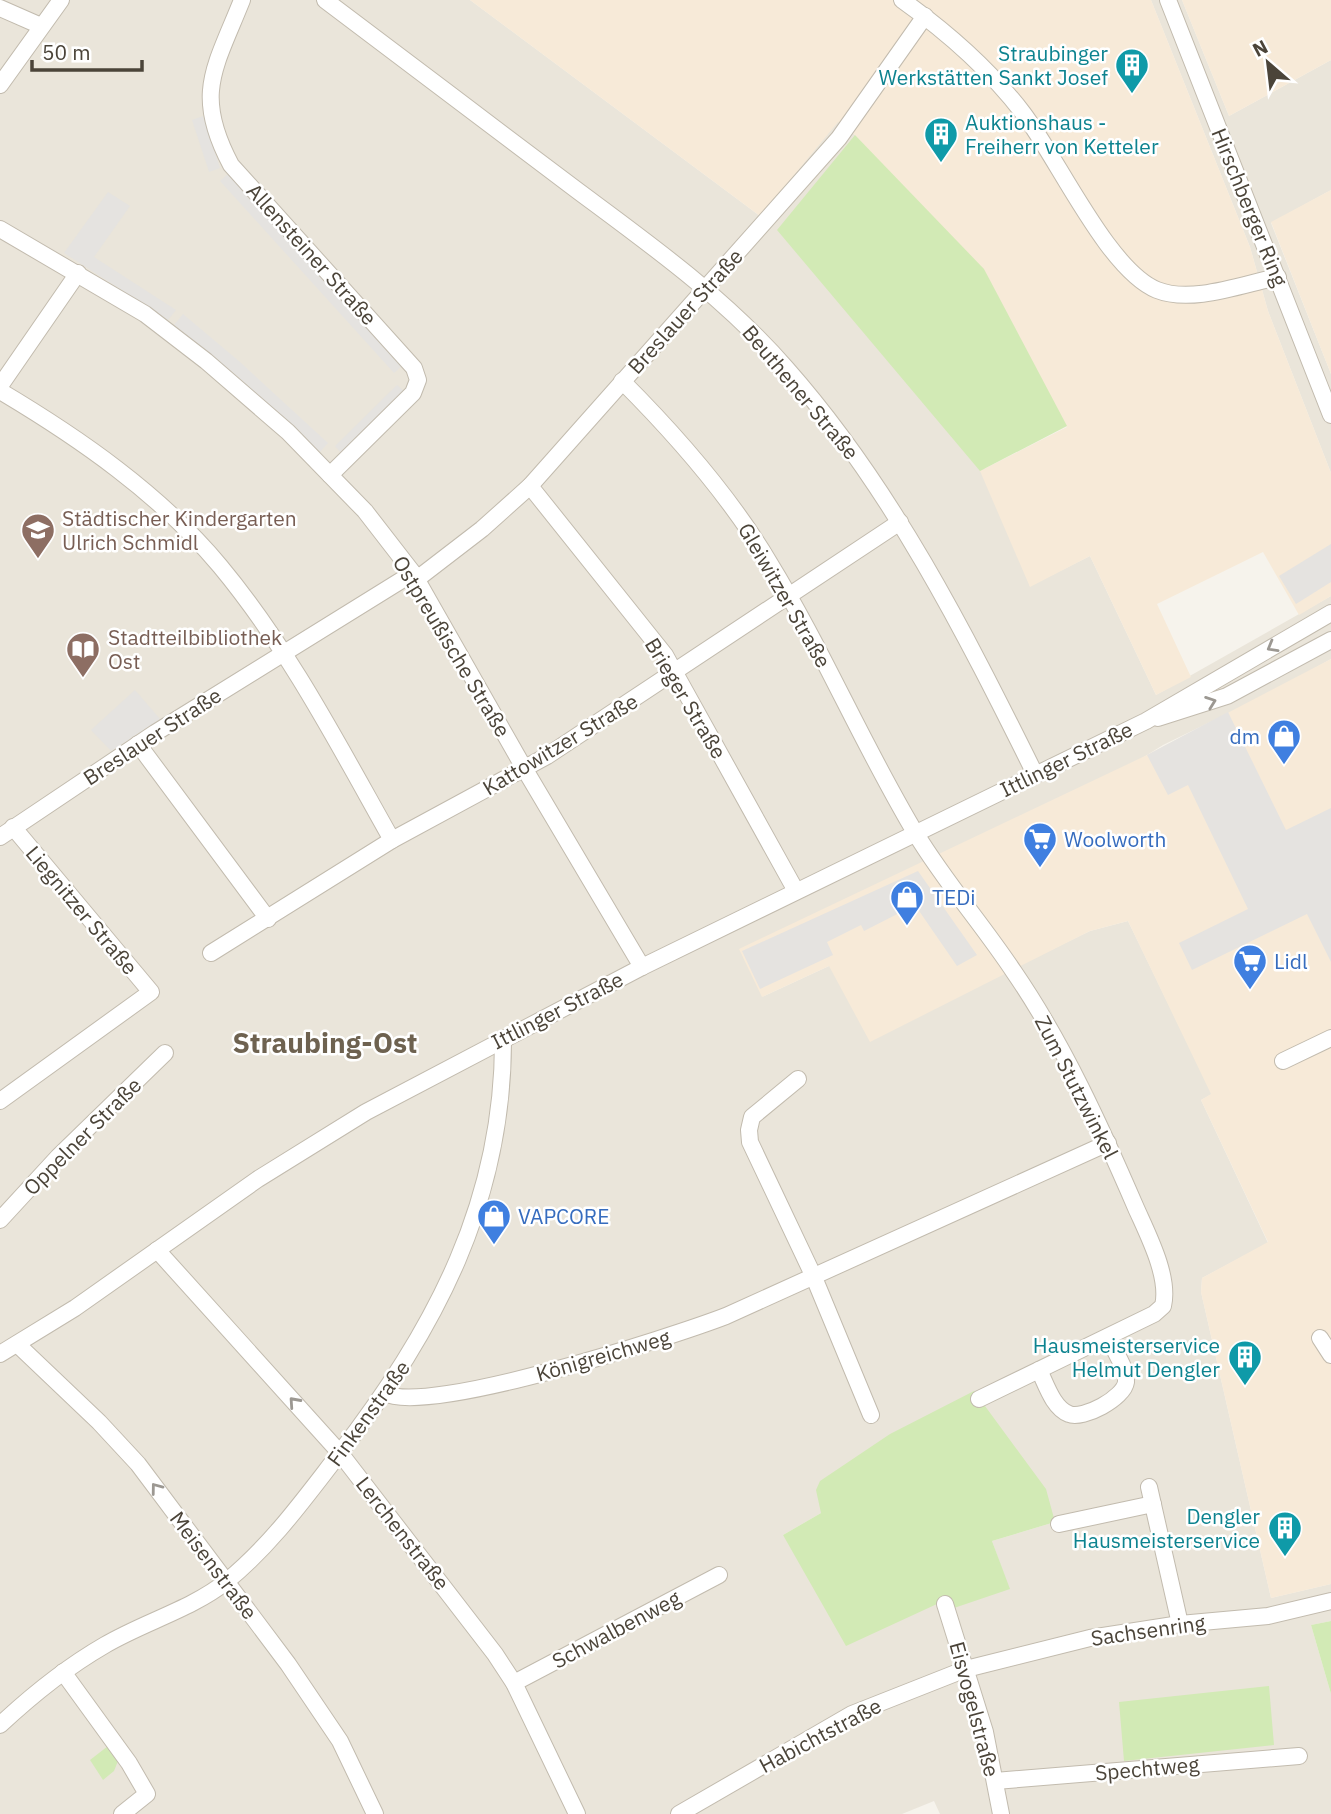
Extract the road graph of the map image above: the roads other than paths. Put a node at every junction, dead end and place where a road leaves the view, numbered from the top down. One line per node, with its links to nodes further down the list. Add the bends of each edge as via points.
1 (61, 0): 8 (street)
2 (243, 0): 17 (street, Allensteiner Straße, via 211,78 209,96 217,138 231,165 414,368 418,380 413,393)
3 (325, 0): 13 (street, Beuthener Straße)
4 (902, 0): 7 (street)
5 (1168, 0): 12 (street, Hirschberger Ring)
6 (0, 8): 8 (street)
7 (925, 16): 12 (street, via 1011,99 1054,156 1103,238 1138,281 1160,291 1188,294); 13 (street, Breslauer Straße, via 839,138)
8 (41, 26): 9 (street)
9 (0, 85)
10 (0, 229): 11 (street, Ostpreußische Straße)
11 (78, 273): 15 (street); 17 (street, Ostpreußische Straße, via 145,314 206,361)
12 (1278, 277): 16 (street, Hirschberger Ring)
13 (707, 287): 14 (street, Breslauer Straße); 19 (street, Beuthener Straße, via 786,368 854,453)
14 (622, 381): 18 (street, Breslauer Straße); 21 (street, Gleiwitzer Straße, via 717,486)
15 (0, 388): 24 (street, via 90,449 170,515 219,565)
16 (1331, 415)
17 (330, 475): 20 (street, Ostpreußische Straße, via 365,511)
18 (530, 486): 20 (street, Breslauer Straße, via 482,529); 25 (street, Brieger Straße)
19 (900, 522): 21 (street, Kattowitzer Straße); 29 (street, Beuthener Straße, via 973,649)
20 (415, 576): 24 (street, Breslauer Straße); 28 (street, Ostpreußische Straße)
21 (790, 597): 25 (street, Kattowitzer Straße); 31 (street, Gleiwitzer Straße)
22 (1331, 613): 26 (street, Ittlinger Straße, one-way to 26)
23 (1331, 640): 26 (street, Ittlinger Straße, one-way to 23, via 1227,696)
24 (282, 652): 27 (street, Breslauer Straße); 32 (street)
25 (675, 673): 28 (street, Kattowitzer Straße); 33 (street, Brieger Straße)
26 (1146, 720): 29 (street, Ittlinger Straße)
27 (138, 744): 30 (street, Breslauer Straße); 34 (street)
28 (524, 768): 32 (street, Kattowitzer Straße); 36 (street, Ostpreußische Straße)
29 (1035, 774): 31 (street, Ittlinger Straße)
30 (6, 832): 42 (street, Liegnitzer Straße, via 151,992)
31 (915, 832): 33 (street, Ittlinger Straße); 43 (street, Zum Stutzwinkel, via 1016,974)
32 (392, 840): 34 (street, Kattowitzer Straße)
33 (796, 891): 36 (street, Ittlinger Straße)
34 (268, 919): 35 (street, Kattowitzer Straße)
35 (211, 953)
36 (642, 967): 37 (street, Ittlinger Straße)
37 (503, 1038): 45 (street, Ittlinger Straße, via 325,1135); 53 (street, Finkenstraße, via 498,1122 486,1186 450,1281)
38 (1331, 1038): 40 (street)
39 (165, 1053): 44 (street, Oppelner Straße)
40 (1283, 1060)
41 (798, 1079): 46 (street, via 752,1116 748,1130)
42 (0, 1101)
43 (1108, 1143): 46 (street, Königreichweg); 47 (street, Zum Stutzwinkel, via 1149,1241 1166,1296 1154,1314)
44 (0, 1220)
45 (158, 1250): 49 (street, Ittlinger Straße); 56 (street, Lerchenstraße, one-way to 45)
46 (813, 1275): 53 (street, Königreichweg, via 726,1317 626,1352 498,1384 404,1399); 55 (street)
47 (1108, 1337): 52 (street, Zum Stutzwinkel); 52 (street, via 1125,1373 1126,1382 1116,1398 1070,1415 1057,1404)
48 (1320, 1338): 51 (street)
49 (17, 1344): 50 (street, Ittlinger Straße); 61 (street, Meisenstraße, one-way to 49, via 134,1460)
50 (0, 1354)
51 (1331, 1355)
52 (1039, 1370): 54 (street, Zum Stutzwinkel)
53 (385, 1393): 56 (street, Finkenstraße)
54 (979, 1399)
55 (871, 1415)
56 (340, 1453): 61 (street, Finkenstraße, via 290,1519); 67 (street, Lerchenstraße)
57 (1149, 1487): 58 (street)
58 (1153, 1504): 59 (street); 64 (street)
59 (1059, 1524)
60 (719, 1575): 67 (street, Schwalbenweg)
61 (227, 1581): 66 (street, Finkenstraße, via 106,1644); 72 (street, Meisenstraße, via 340,1741)
62 (1331, 1601): 64 (street, Sachsenring, via 1268,1616)
63 (945, 1604): 65 (street, Eisvogelstraße)
64 (1180, 1624): 65 (street, Sachsenring, via 1090,1638)
65 (966, 1670): 70 (street, Eisvogelstraße); 74 (street, Habichtstraße, via 852,1714)
66 (63, 1672): 68 (street, Finkenstraße); 71 (street, via 146,1794)
67 (514, 1683): 73 (street, Lerchenstraße)
68 (0, 1725)
69 (1300, 1756): 70 (street, Spechtweg)
70 (995, 1781): 75 (street, Eisvogelstraße)
71 (122, 1814)
72 (375, 1814)
73 (577, 1814)
74 (679, 1814)
75 (1002, 1814)

